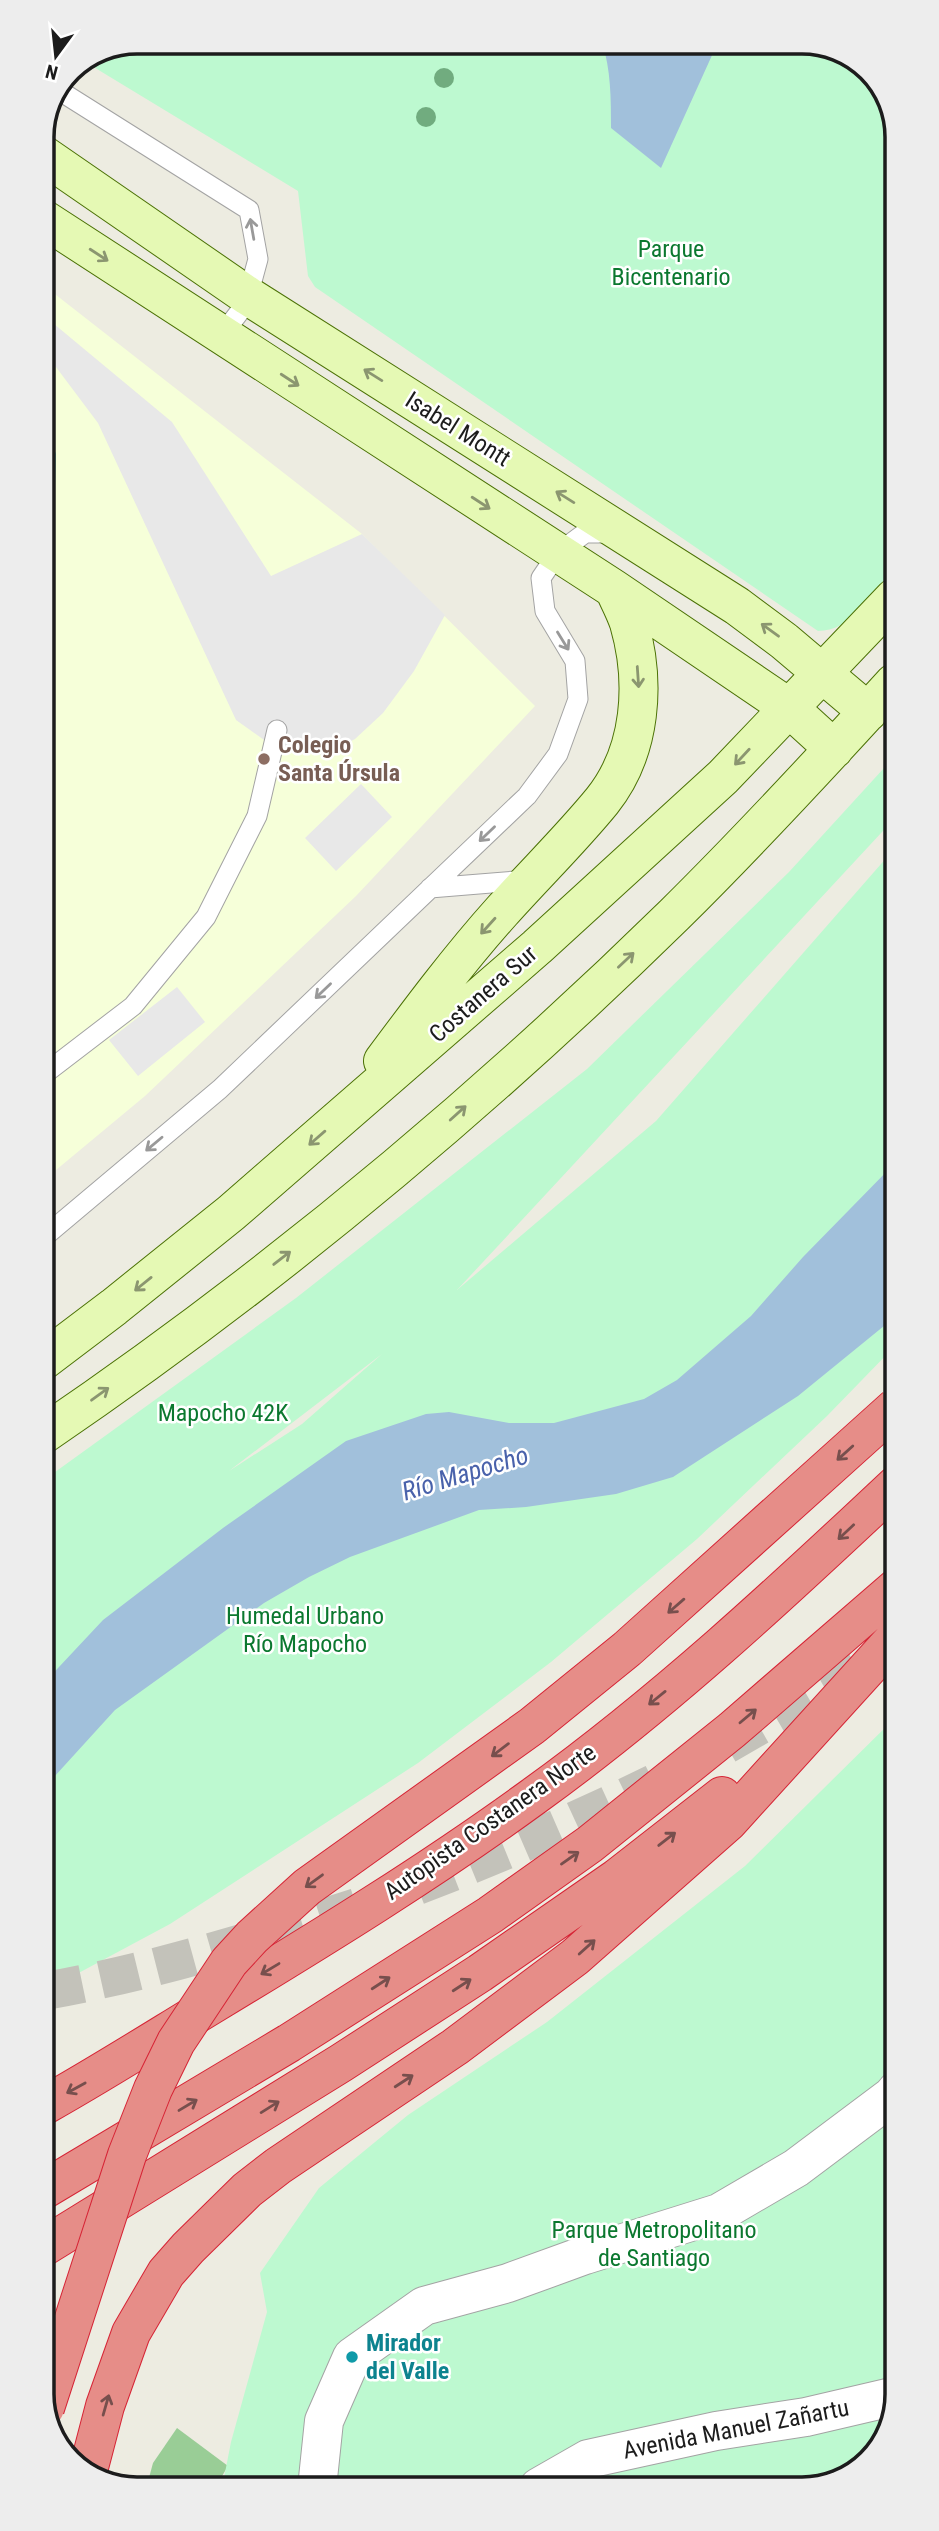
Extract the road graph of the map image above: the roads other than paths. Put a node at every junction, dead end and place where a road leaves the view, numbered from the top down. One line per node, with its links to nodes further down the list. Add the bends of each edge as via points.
1 (66, 95): 4 (lane, one-way to 1, via 258,260 249,210)
2 (54, 162): 4 (main road, Isabel Montt)
3 (54, 226): 5 (main road, Isabel Montt, one-way to 5)
4 (248, 296): 5 (lane); 6 (main road, Isabel Montt, one-way to 4)
5 (218, 334): 7 (main road, Isabel Montt, one-way to 7)
6 (622, 534): 7 (lane, via 584,533); 10 (main road, Isabel Montt, one-way to 6, via 737,606)
7 (558, 553): 8 (main road, Isabel Montt); 17 (lane, one-way to 17, via 541,578 545,611 575,661 578,699 558,754 527,796)
8 (614, 589): 12 (main road, Isabel Montt); 16 (main road, one-way to 16, via 636,654 639,688 633,738 604,799)
9 (885, 607): 10 (main road, Costanera Sur)
10 (823, 673): 12 (main road, Costanera Sur); 13 (main road, Isabel Montt)
11 (885, 693): 13 (main road)
12 (788, 707): 15 (main road, Isabel Montt); 19 (main road, Costanera Sur, one-way to 19, via 723,777)
13 (868, 712): 15 (main road)
14 (277, 730): 18 (lane, via 257,816 206,917 134,1006)
15 (834, 749): 23 (main road, one-way to 15, via 200,1322 443,1126 673,915)
16 (529, 880): 17 (lane); 19 (main road, one-way to 19, via 458,960)
17 (430, 888): 20 (lane, one-way to 20, via 220,1089)
18 (54, 1067)
19 (345, 1114): 21 (main road, Costanera Sur, one-way to 21, via 231,1213)
20 (54, 1229)
21 (54, 1352)
22 (885, 1417): 32 (highway, one-way to 32, bridge, via 627,1649 502,1748 307,1886 229,1962 176,2042 153,2089)
23 (54, 1427)
24 (885, 1495): 28 (highway, Autopista Costanera Norte, one-way to 28, via 757,1615 535,1796 306,1947)
25 (885, 1598): 30 (highway, one-way to 25, via 207,2093 590,1844 732,1730)
26 (885, 1650): 27 (highway)
27 (819, 1720): 31 (highway, one-way to 27, via 480,1973 617,1878); 34 (highway, one-way to 27, via 131,2333 166,2273 188,2248 278,2166 455,2047 576,1957 728,1822)
28 (54, 2100)
29 (885, 2101): 35 (street, via 796,2168 719,2213 424,2306 352,2357 324,2421)
30 (54, 2184)
31 (54, 2240)
32 (54, 2380)
33 (884, 2399): 36 (street, Avenida Manuel Zañartu, via 588,2459)
34 (90, 2462)
35 (318, 2477)
36 (557, 2477)

